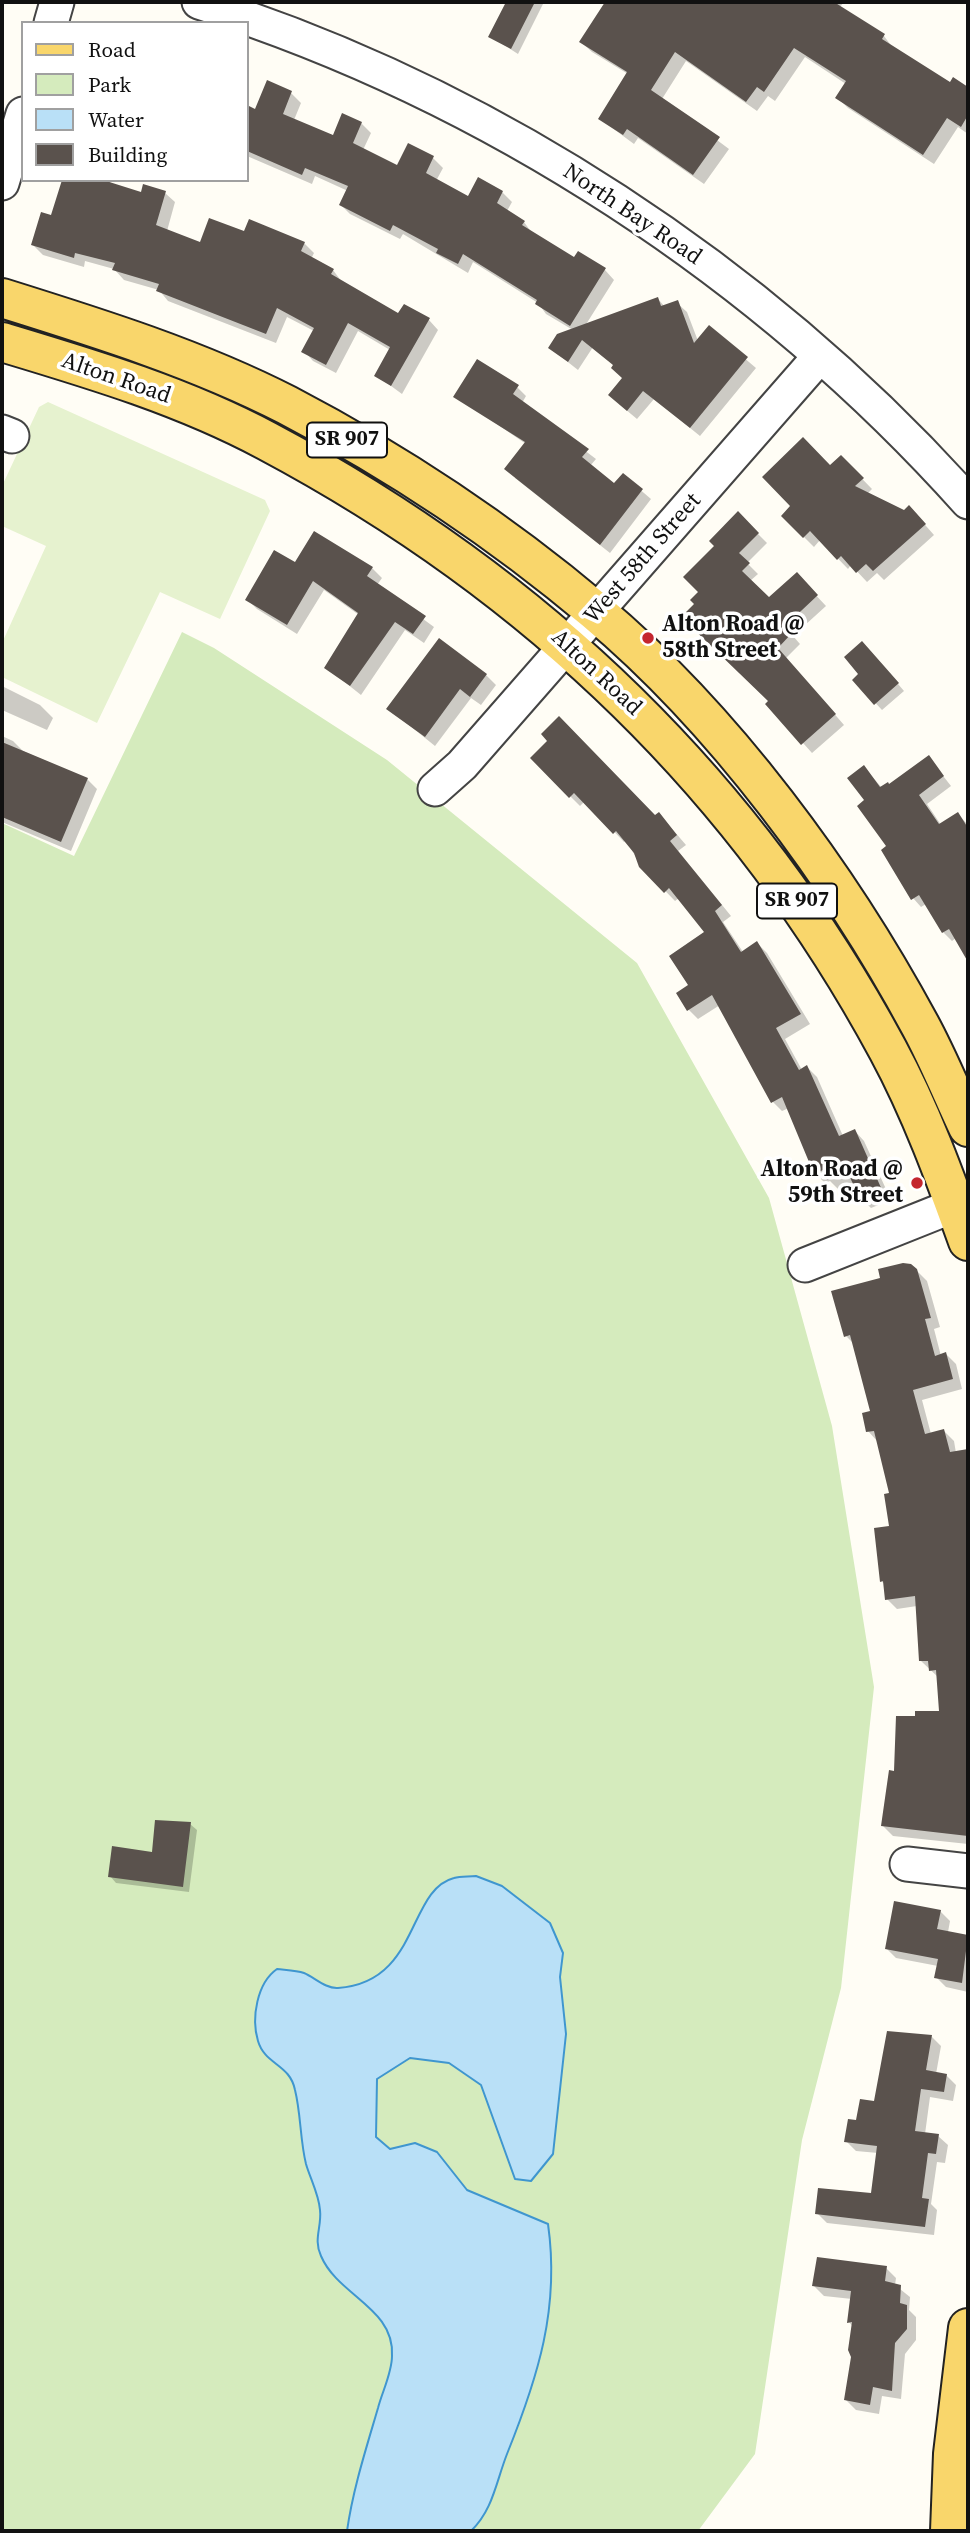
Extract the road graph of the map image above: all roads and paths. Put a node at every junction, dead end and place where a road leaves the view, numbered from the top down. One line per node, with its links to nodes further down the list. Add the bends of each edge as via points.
1 (57, 2): 3 (street)
2 (199, 2): 8 (street, North Bay Road, via 281,28 430,95 597,187 756,300)
3 (52, 21)
4 (21, 121): 5 (street)
5 (2, 183)
6 (2, 298): 10 (main road, Alton Road / SR 907, via 93,326 285,405 394,466 467,514)
7 (2, 342): 11 (main road, Alton Road / SR 907, via 192,406 265,440 434,542)
8 (821, 356): 9 (street, North Bay Road, via 927,456); 10 (street, West 58th Street)
9 (968, 502)
10 (597, 612): 11 (street, West 58th Street); 13 (main road, Alton Road / SR 907, via 699,713 823,867 922,1028)
11 (568, 645): 12 (street, West 58th Street, via 462,765); 14 (main road, Alton Road / SR 907, via 667,740 730,811 788,887 889,1052)
12 (435, 789)
13 (968, 1127)
14 (962, 1203): 15 (main road, Alton Road / SR 907); 16 (street)
15 (968, 1241)
16 (805, 1265)
17 (907, 1864): 18 (street)
18 (968, 1871)
19 (968, 2328): 20 (main road, via 953,2454)
20 (950, 2531)

